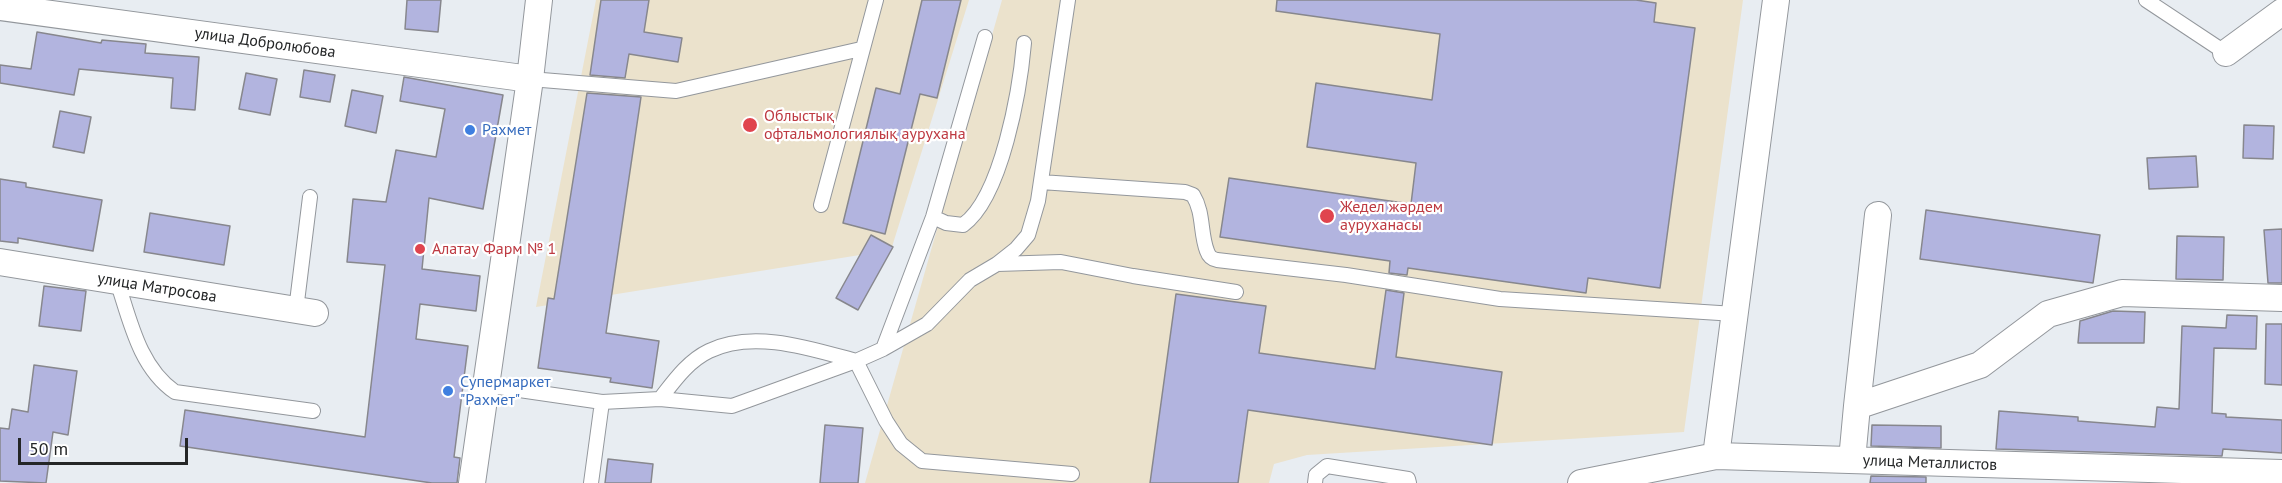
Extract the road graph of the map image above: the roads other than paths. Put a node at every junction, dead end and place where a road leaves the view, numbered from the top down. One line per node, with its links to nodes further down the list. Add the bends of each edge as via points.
1 (539, 0): 12 (street)
2 (876, 0): 10 (lane)
3 (1068, 0): 13 (lane)
4 (1776, 0): 24 (street)
5 (2146, 0): 11 (lane)
6 (0, 7): 12 (street, улица Добролюбова)
7 (2282, 12): 11 (street)
8 (985, 37): 17 (lane)
9 (1024, 43): 17 (lane, via 1021,76 1000,163 982,206 963,225 946,224)
10 (861, 49): 12 (lane, via 676,92); 15 (lane)
11 (2226, 53)
12 (530, 79): 27 (street)
13 (1041, 182): 19 (lane, via 1028,234); 24 (lane, via 1193,195 1212,259 1500,299)
14 (310, 196): 23 (lane)
15 (821, 205)
16 (1878, 215): 30 (street)
17 (933, 217): 25 (lane)
18 (0, 262): 20 (street, улица Матросова)
19 (997, 264): 21 (lane, via 1061,262); 25 (lane, via 970,280 927,324)
20 (117, 281): 23 (street, улица Матросова); 31 (lane, via 147,363 160,382 174,392)
21 (1236, 292)
22 (2282, 298): 30 (street, via 2122,293 2048,315 1980,365)
23 (305, 311)
24 (1735, 314): 32 (street)
25 (884, 349): 26 (lane)
26 (856, 361): 28 (lane, via 732,406); 28 (lane, via 797,345 744,341 710,351 685,369); 35 (lane, via 901,444 922,460)
27 (485, 385): 29 (lane); 36 (street)
28 (660, 399): 29 (lane)
29 (602, 402): 37 (lane)
30 (1857, 406): 33 (street)
31 (313, 411)
32 (1716, 456): 33 (street, улица Металлистов); 40 (street, улица Металлистов)
33 (1852, 460): 34 (street, улица Металлистов)
34 (2282, 473)
35 (1072, 474)
36 (472, 483)
37 (591, 483)
38 (1315, 483): 39 (lane, via 1316,475 1326,466 1408,479)
39 (1409, 483)
40 (1581, 483)

